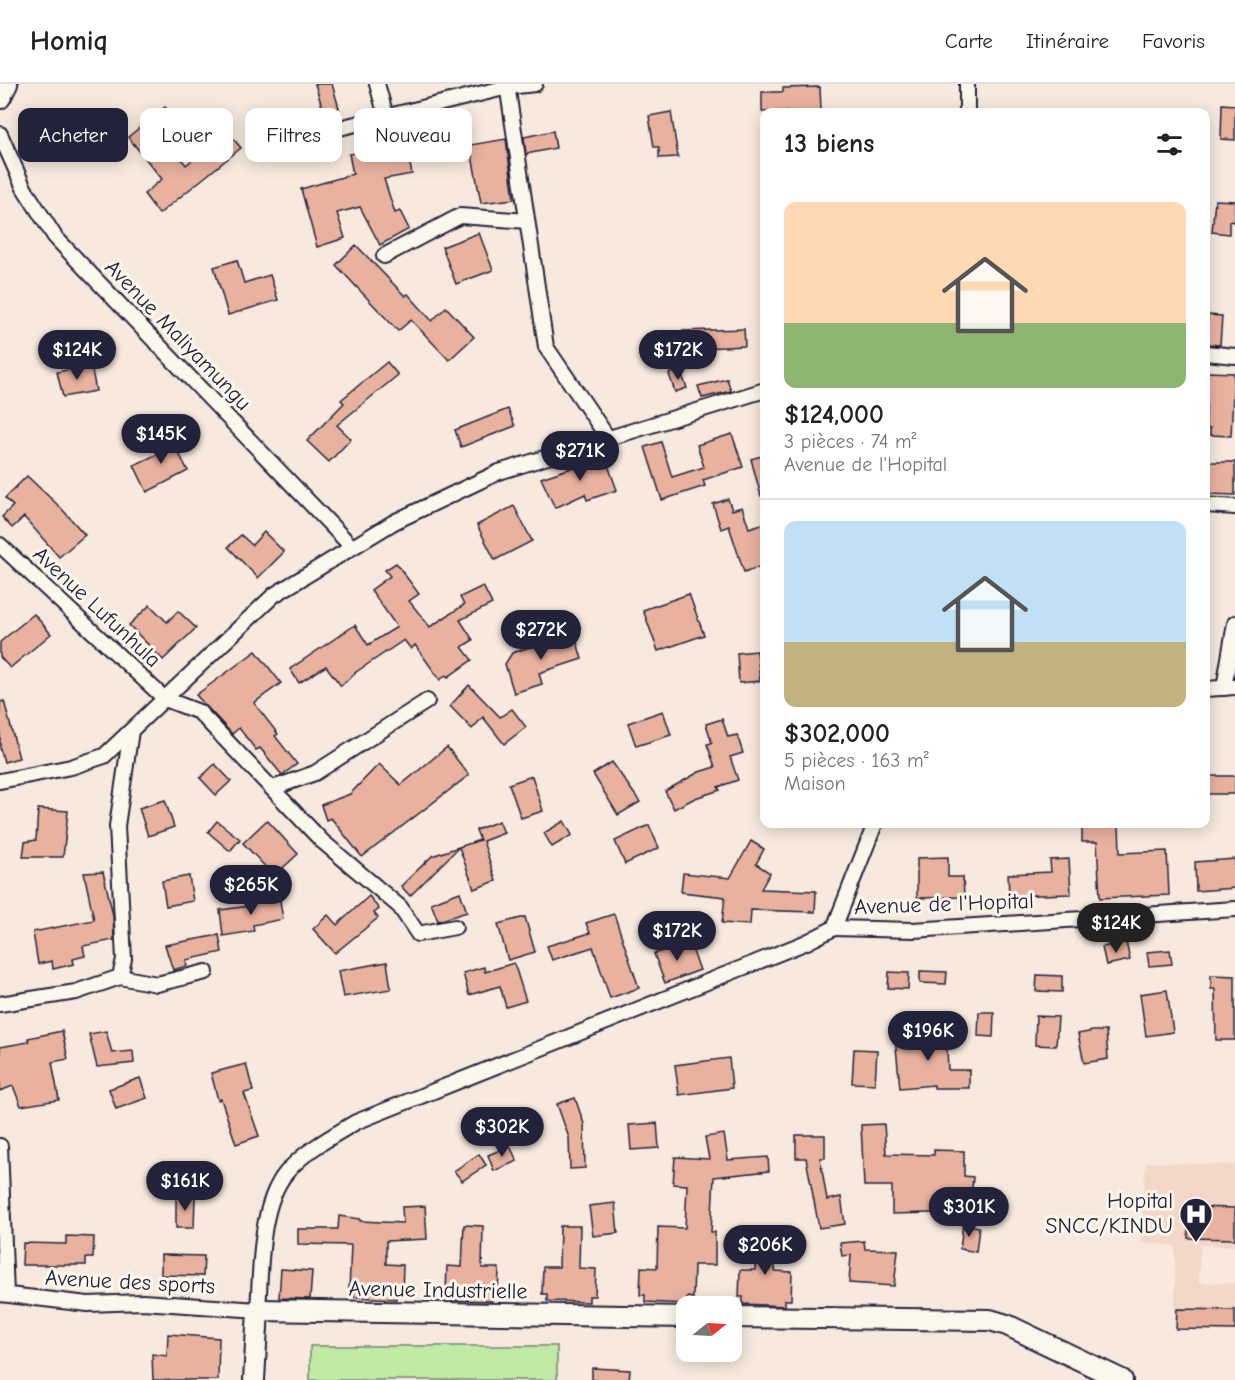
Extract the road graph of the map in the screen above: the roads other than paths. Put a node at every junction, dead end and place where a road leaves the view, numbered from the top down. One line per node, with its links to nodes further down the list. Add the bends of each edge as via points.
1 (7, 84): 6 (street)
2 (376, 84): 7 (street)
3 (535, 84): 5 (street)
4 (967, 84): 9 (street)
5 (507, 86): 8 (street); 11 (street)
6 (0, 98)
7 (384, 108)
8 (418, 108)
9 (967, 108)
10 (0, 134): 20 (street, Avenue Maliyamungu, via 24,188 55,237)
11 (527, 221): 12 (street, via 460,216); 16 (street, via 546,346)
12 (384, 256)
13 (1210, 353): 14 (street)
14 (1235, 356)
15 (760, 392): 16 (street)
16 (608, 438): 20 (street, via 499,472 394,522)
17 (1210, 505): 18 (street)
18 (1235, 507)
19 (0, 545): 24 (street, Avenue Lufunhula)
20 (352, 547): 24 (street, via 274,595)
21 (1235, 623): 22 (street)
22 (1230, 688): 23 (street)
23 (1210, 689)
24 (165, 699): 26 (street); 28 (street, via 199,712)
25 (427, 701): 28 (street, via 315,773)
26 (131, 731): 27 (street, via 104,756); 34 (street, via 117,826 124,959)
27 (0, 781)
28 (273, 789): 31 (street, via 322,842 400,907 418,934)
29 (873, 828): 32 (street)
30 (1235, 909): 32 (street, Avenue de l'Hopital, via 913,930)
31 (455, 927)
32 (834, 928): 38 (street, via 796,947 356,1122 318,1145 285,1174 265,1218)
33 (206, 972): 34 (street, via 157,984)
34 (120, 977): 35 (street, via 76,992)
35 (0, 1004)
36 (0, 1146): 37 (street)
37 (3, 1294): 38 (street, Avenue des sports, via 88,1304 143,1302)
38 (258, 1310): 39 (street, Avenue Industrielle); 41 (street)
39 (676, 1317)
40 (742, 1317): 42 (street, via 990,1320)
41 (254, 1380)
42 (1122, 1380)

